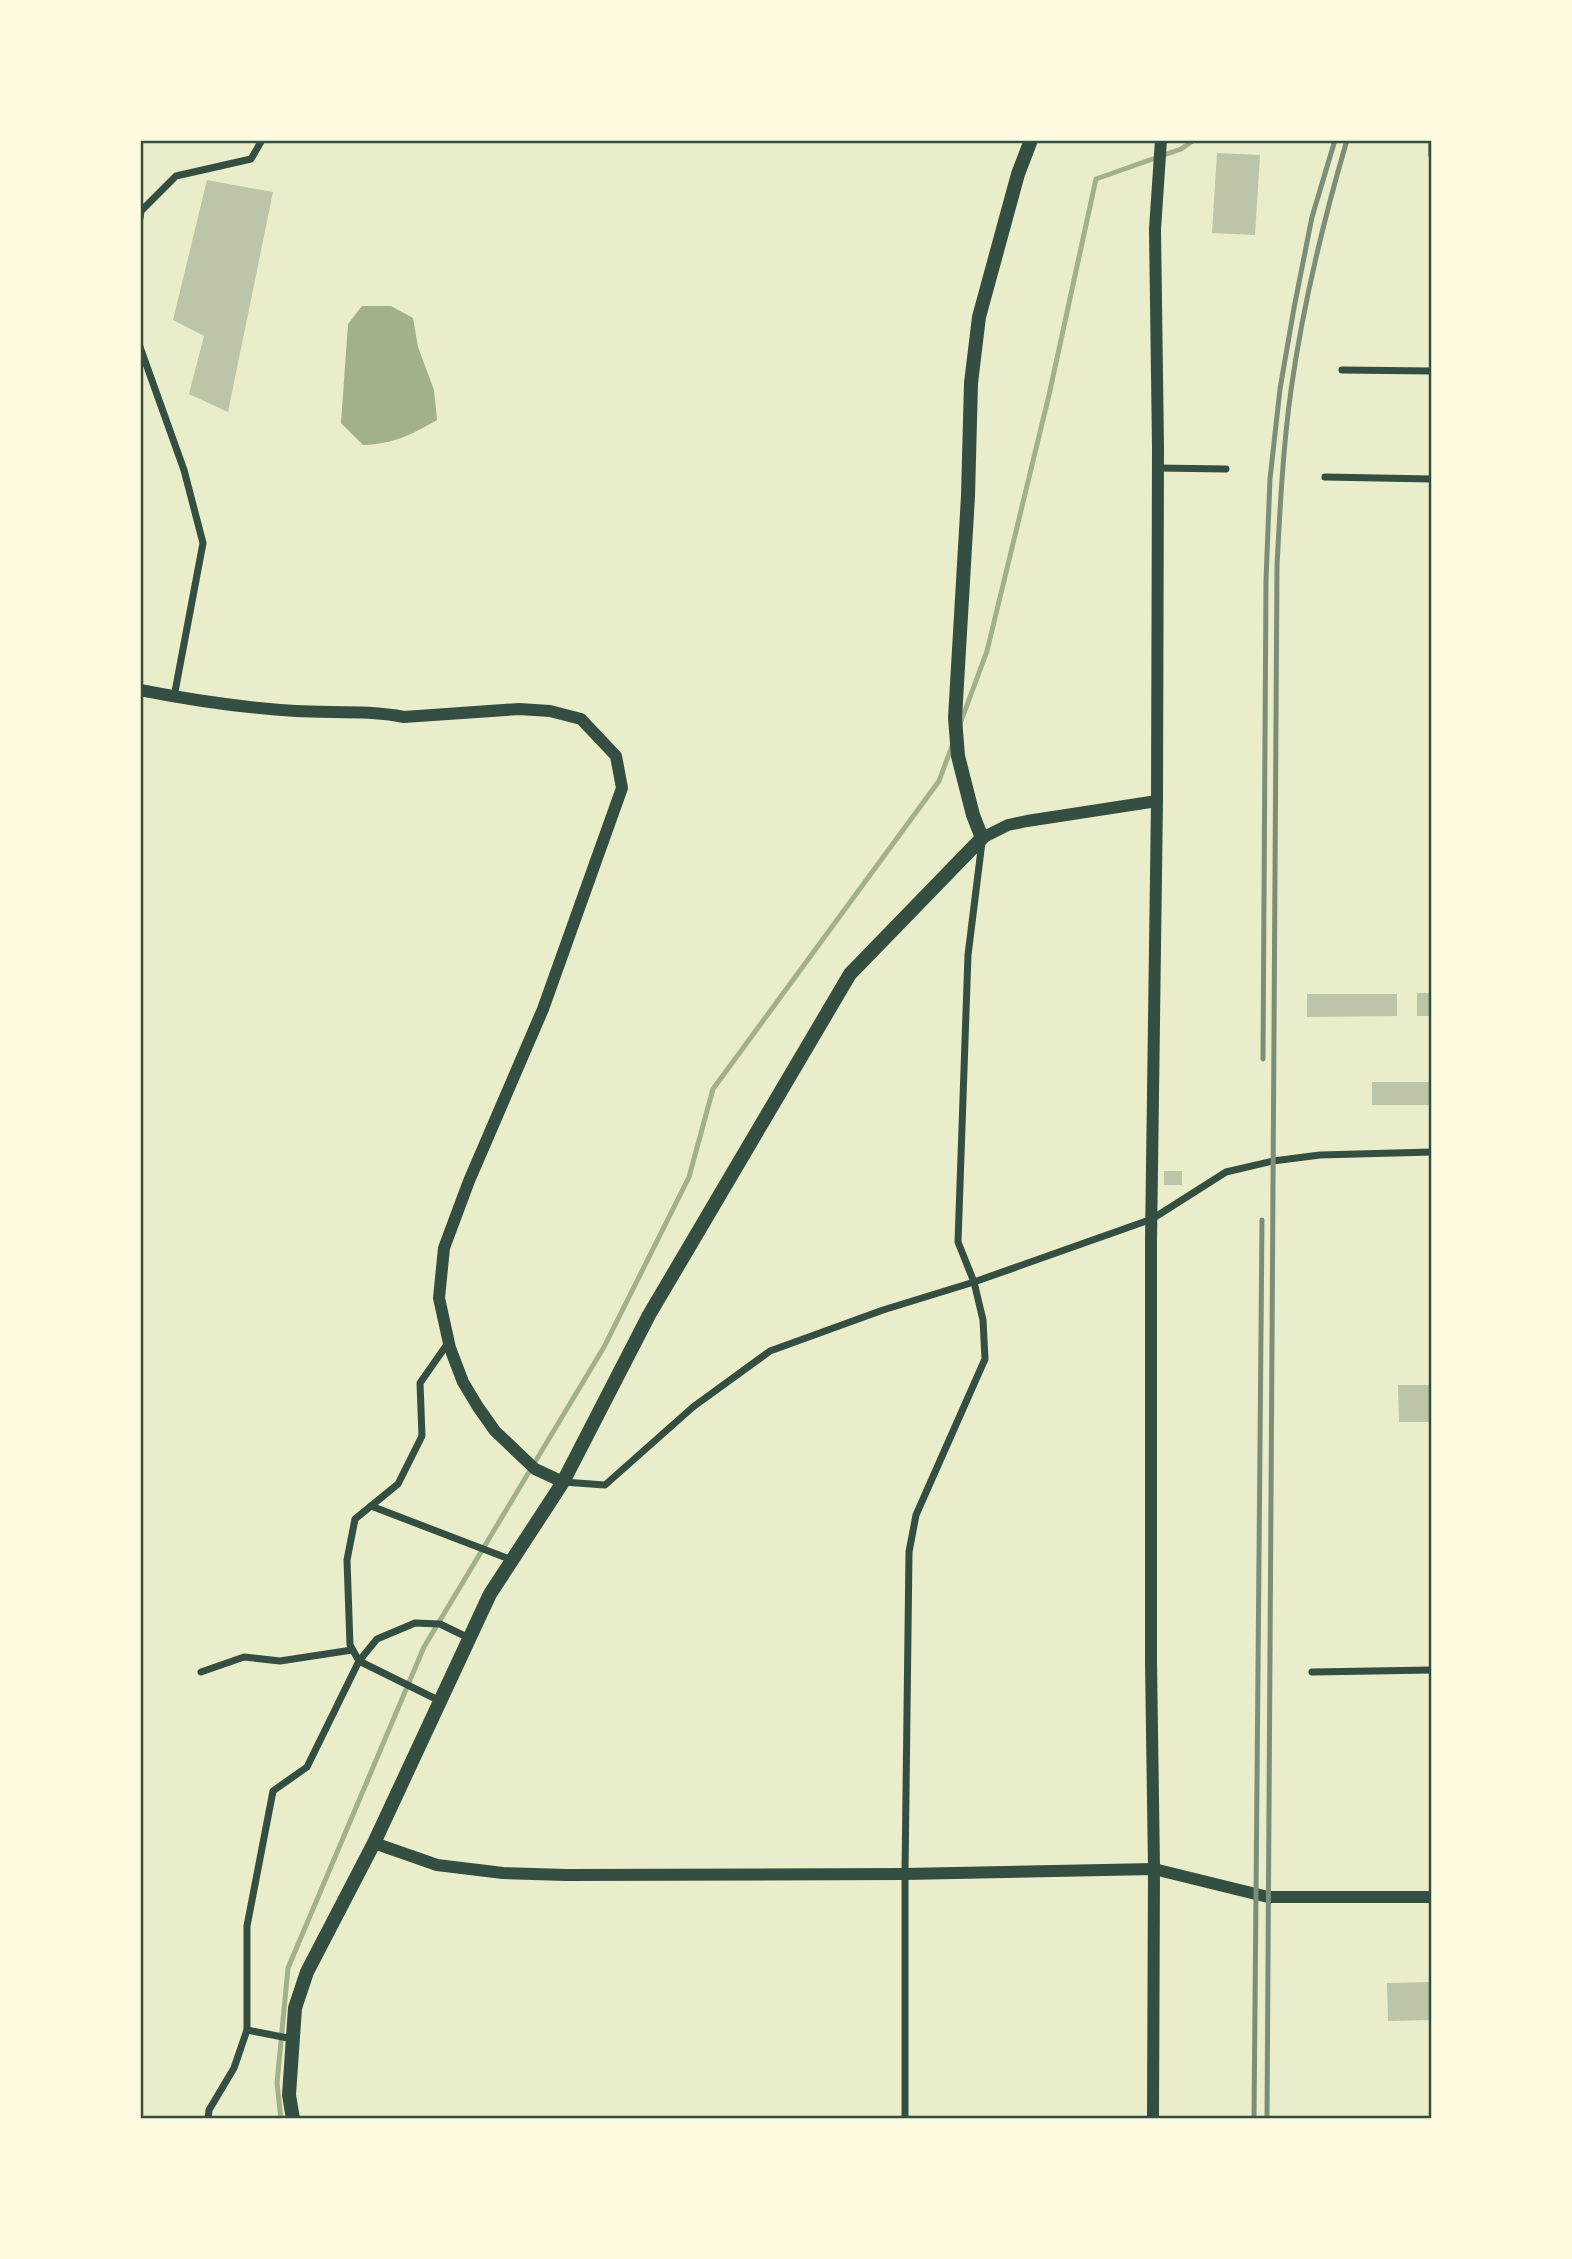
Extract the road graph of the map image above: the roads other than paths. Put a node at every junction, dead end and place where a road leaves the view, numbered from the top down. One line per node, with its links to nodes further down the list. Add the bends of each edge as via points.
1 (262, 140): 6 (street, via 251,159 176,176 141,211)
2 (1031, 140): 17 (main road, via 979,317 971,383 955,718 958,756)
3 (1161, 140): 10 (street, via 1155,229)
4 (1432, 140): 5 (street)
5 (1432, 155)
6 (140, 218)
7 (140, 346): 15 (street, via 184,470 203,544)
8 (1342, 370): 9 (street)
9 (1432, 371)
10 (1158, 468): 11 (street); 16 (street)
11 (1226, 469)
12 (1325, 477): 13 (street)
13 (1432, 479)
14 (140, 690): 15 (street)
15 (174, 697): 21 (street, via 294,711 404,717 550,711 581,719 616,755 622,788 597,860 543,1009 444,1248 439,1298)
16 (1157, 801): 17 (street, via 1008,825); 19 (street)
17 (982, 838): 20 (street, via 968,955 958,1242); 22 (main road, via 849,974 649,1315)
18 (1432, 1152): 19 (street, via 1320,1155 1250,1166 1226,1172)
19 (1152, 1219): 20 (street); 33 (street)
20 (974, 1282): 22 (street, via 770,1351 693,1408 605,1485); 34 (street, via 983,1320 985,1359 916,1515 909,1552)
21 (449, 1343): 22 (street, via 463,1382 495,1431 535,1469); 23 (street, via 420,1383 422,1436 398,1483)
22 (563, 1482): 24 (main road)
23 (371, 1506): 24 (street); 26 (street, via 355,1519 347,1560)
24 (512, 1560): 25 (main road)
25 (469, 1638): 27 (street, via 440,1624 415,1623 377,1639); 31 (main road)
26 (352, 1650): 27 (street); 29 (street, via 279,1661 244,1657)
27 (359, 1661): 31 (street); 36 (street, via 307,1767 273,1791 247,1926)
28 (1432, 1670): 30 (street)
29 (201, 1672)
30 (1312, 1672)
31 (440, 1701): 32 (main road)
32 (374, 1843): 34 (street, via 437,1865 503,1873); 37 (main road, via 307,1972 295,2008)
33 (1154, 1869): 34 (street); 35 (street, via 1268,1897); 41 (street)
34 (905, 1874): 40 (street)
35 (1432, 1897)
36 (247, 2030): 37 (street); 38 (street)
37 (293, 2039): 39 (main road, via 289,2095)
38 (208, 2119)
39 (293, 2119)
40 (905, 2119)
41 (1153, 2119)

